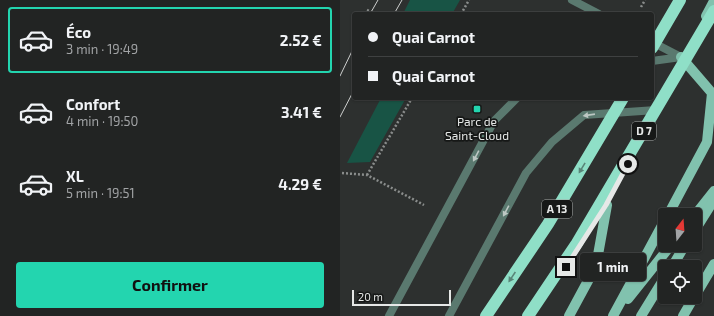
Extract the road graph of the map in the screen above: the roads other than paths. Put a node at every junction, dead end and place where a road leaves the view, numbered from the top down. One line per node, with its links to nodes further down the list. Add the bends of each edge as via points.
1 (572, 0): 5 (street)
2 (680, 0): 7 (highway, bridge)
3 (714, 0): 8 (main road, D 7)
4 (714, 11): 28 (highway, A 13, bridge, via 577,243)
5 (594, 12)
6 (654, 43): 8 (street)
7 (654, 45)
8 (681, 57): 9 (street); 12 (main road, D 7); 16 (main road, via 712,93 707,142)
9 (654, 61)
10 (515, 100): 25 (street, one-way to 25, via 494,121)
11 (622, 100): 27 (highway, A 13, one-way to 27, bridge, via 548,224)
12 (656, 110): 15 (main road, D 7); 26 (street, one-way to 26, via 584,115 552,142 526,173)
13 (714, 191): 17 (main road)
14 (714, 200): 18 (main road)
15 (606, 205): 29 (main road, D 7); 30 (main road, D 7, via 596,266)
16 (672, 208)
17 (701, 208)
18 (702, 219)
19 (658, 233): 31 (main road)
20 (665, 252): 31 (main road)
21 (714, 264): 22 (main road)
22 (702, 284)
23 (658, 288): 32 (main road)
24 (690, 304): 33 (main road)
25 (389, 316)
26 (449, 316)
27 (486, 316)
28 (528, 316)
29 (534, 316)
30 (569, 316)
31 (614, 316)
32 (641, 316)
33 (683, 316)

